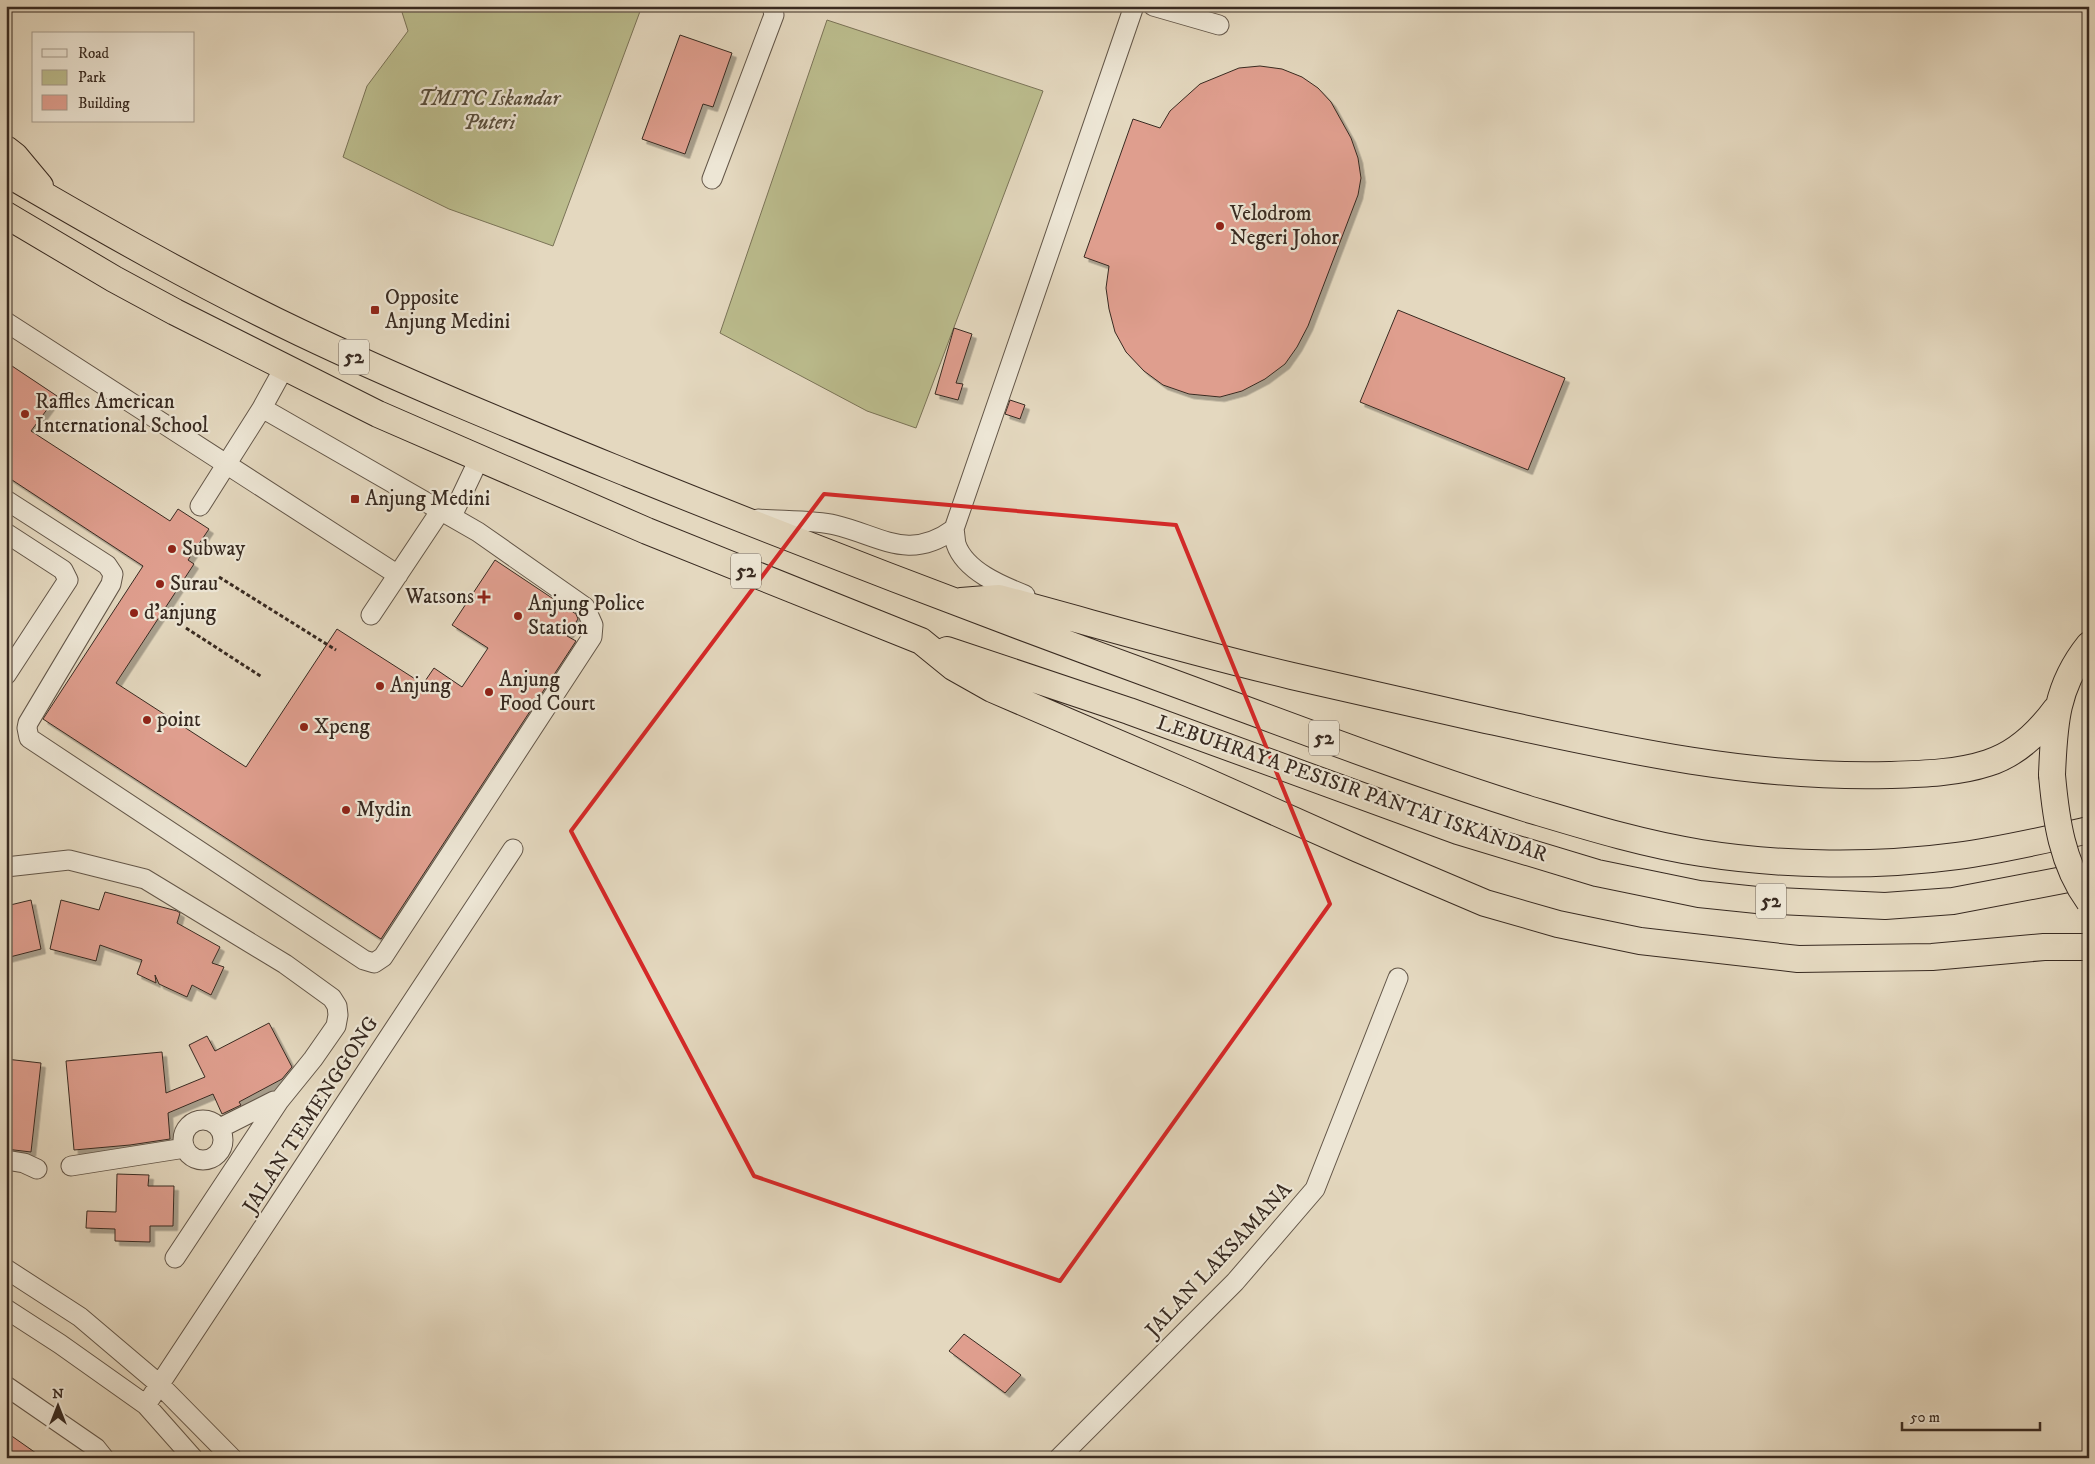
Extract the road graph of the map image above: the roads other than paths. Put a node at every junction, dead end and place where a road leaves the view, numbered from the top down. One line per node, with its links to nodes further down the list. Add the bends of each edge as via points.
1 (772, 6): 7 (street, via 774,15)
2 (1134, 6): 21 (street)
3 (1153, 6): 4 (street)
4 (1219, 25)
5 (6, 149): 8 (highway, via 35,179)
6 (6, 173): 8 (highway, 52)
7 (712, 179)
8 (47, 197): 20 (highway, 52, via 302,334 494,418)
9 (6, 215): 11 (highway, 52)
10 (6, 234): 11 (highway, via 29,242)
11 (57, 245): 13 (highway, 52, via 144,296)
12 (6, 322): 16 (street)
13 (284, 368): 14 (street); 15 (highway, 52)
14 (262, 408): 16 (street); 19 (street)
15 (479, 459): 19 (street); 27 (highway, 52, via 647,531)
16 (227, 464): 18 (street); 23 (street)
17 (6, 500): 19 (street, via 108,565 113,574 111,584 28,723 29,738 369,963 383,957 592,637 592,625 585,607)
18 (200, 506)
19 (446, 513): 23 (street)
20 (738, 518): 21 (street, via 833,524 894,544 911,546 939,540); 24 (highway, 52)
21 (954, 528): 25 (street, via 956,545 962,555 982,574 1036,600)
22 (6, 533): 29 (street, via 63,570 68,580)
23 (398, 575): 26 (street)
24 (952, 602): 25 (highway, via 998,598); 31 (highway, LEBUHRAYA PESISIR PANTAI ISKANDAR / 52, via 1463,788 1582,825 1702,853 1768,861 1888,861 1963,855)
25 (1050, 612): 30 (highway, via 1309,680 1589,743 1745,768 1858,776 1960,769 1990,763 2012,751 2042,728)
26 (371, 615)
27 (921, 641): 34 (highway, LEBUHRAYA PESISIR PANTAI ISKANDAR / 52, via 1129,711 1458,831 1597,873 1699,894 1885,906 1954,901); 36 (highway, via 953,668 992,689 1358,850 1486,903 1558,924 1640,941 1798,959 1932,956 2044,947)
28 (2089, 645): 30 (highway, via 2065,682)
29 (6, 676)
30 (2056, 709): 35 (highway, bridge, via 2052,774 2056,813 2071,871)
31 (2089, 830)
32 (513, 849): 49 (street, JALAN TEMENGGONG)
33 (6, 867): 38 (street, via 69,860 145,879 285,964 332,998 337,1006 336,1026)
34 (2089, 875)
35 (2089, 901)
36 (2089, 947)
37 (1398, 978): 55 (street, JALAN LAKSAMANA, via 1315,1189 1236,1282)
38 (279, 1101): 39 (street); 45 (street)
39 (220, 1128): 40 (street, via 209,1120 190,1124 183,1135); 41 (street, via 222,1147)
40 (185, 1148): 41 (street, via 194,1158); 43 (street)
41 (214, 1157): 45 (street)
42 (6, 1160): 44 (street)
43 (71, 1166)
44 (37, 1169)
45 (231, 1173): 46 (street)
46 (175, 1258)
47 (6, 1269): 49 (street, via 80,1317)
48 (6, 1309): 51 (street)
49 (159, 1384): 51 (street, JALAN TEMENGGONG); 54 (street)
50 (6, 1386): 52 (street)
51 (146, 1405): 53 (street)
52 (96, 1455)
53 (193, 1458)
54 (232, 1458)
55 (1059, 1458)

